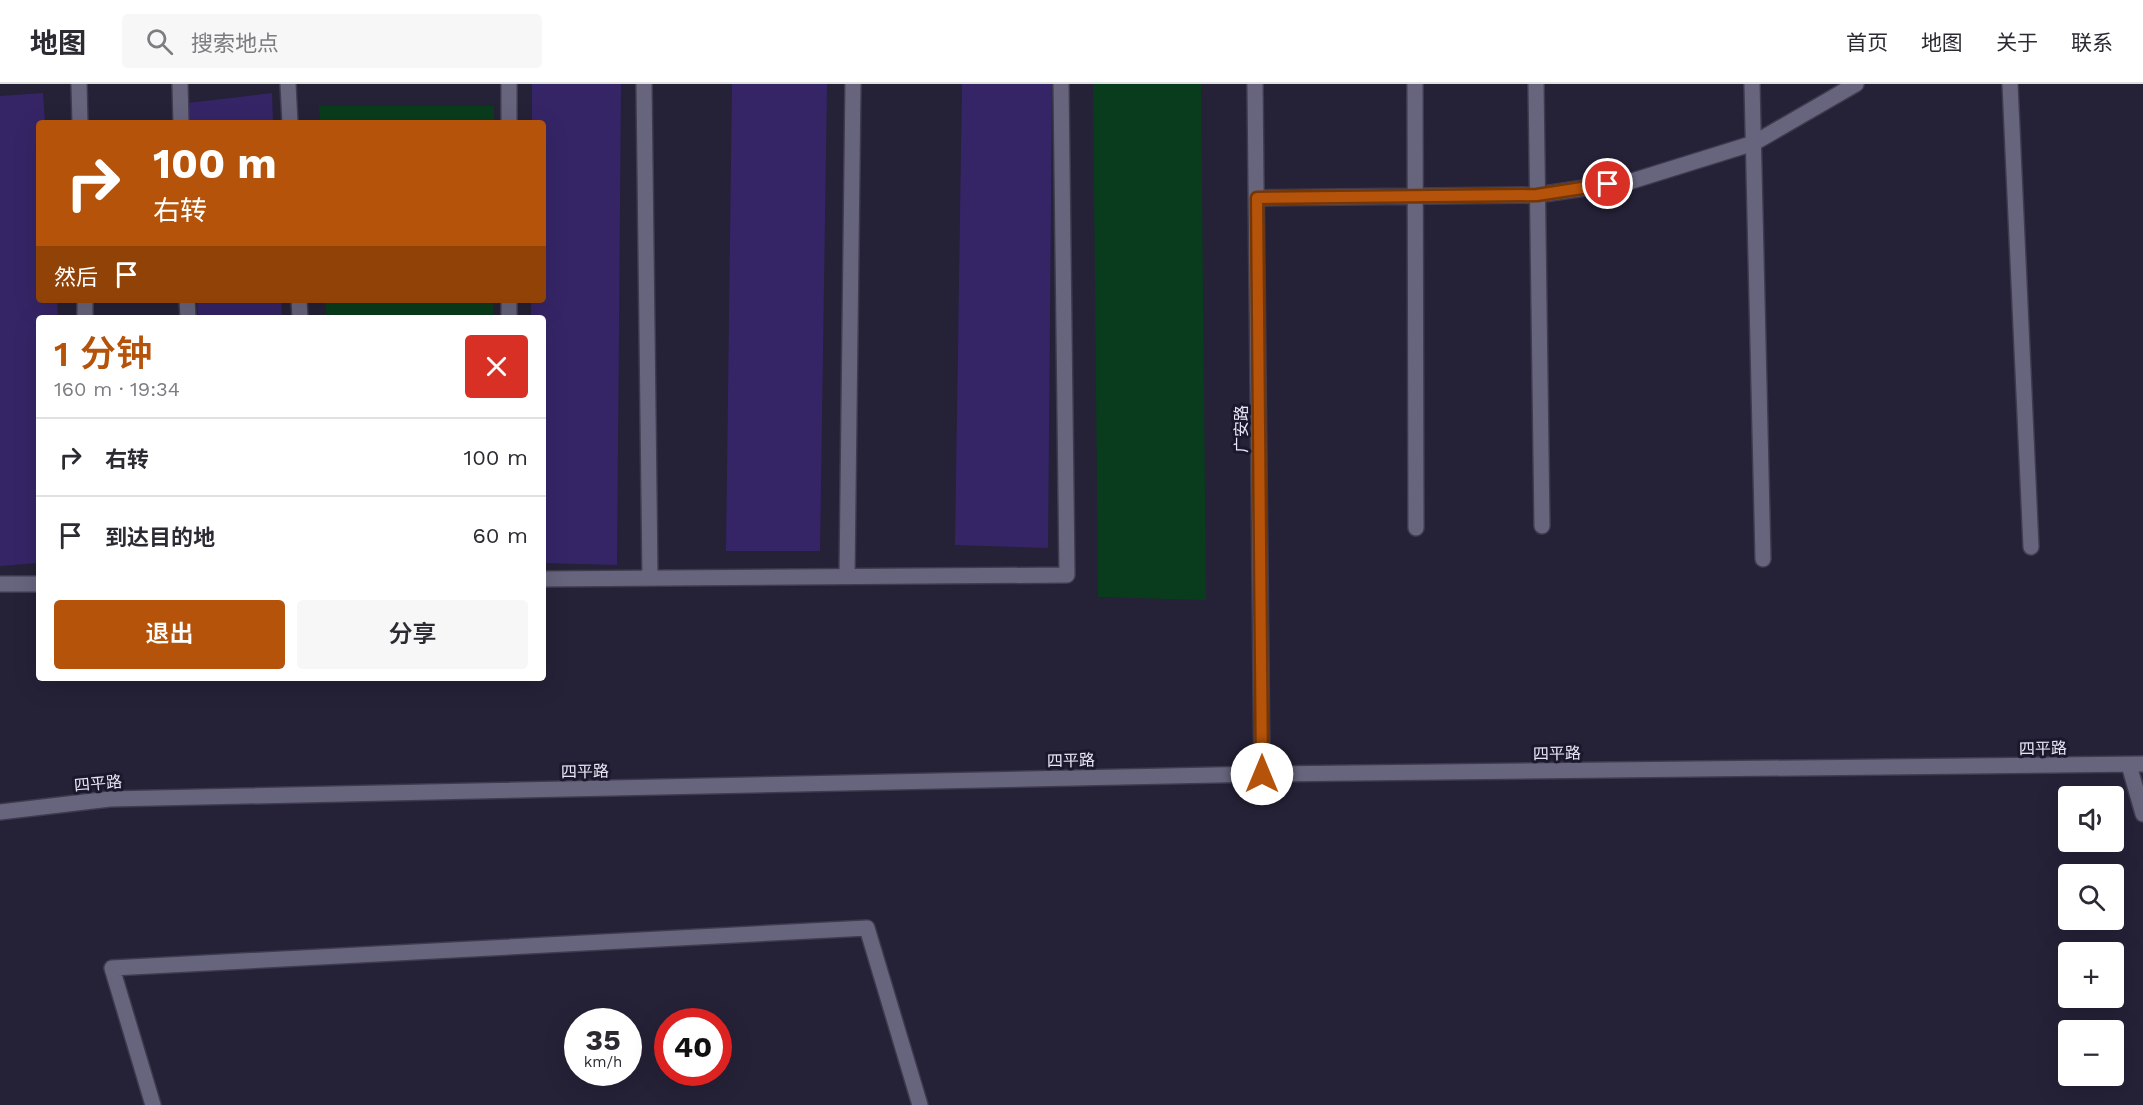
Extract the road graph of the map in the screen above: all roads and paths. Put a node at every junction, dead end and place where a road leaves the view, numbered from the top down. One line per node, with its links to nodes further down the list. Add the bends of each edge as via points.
1 (79, 84): 14 (street)
2 (180, 84): 15 (street)
3 (288, 84): 16 (street)
4 (509, 84): 17 (street)
5 (644, 84): 27 (street)
6 (853, 84): 26 (street)
7 (1062, 84): 26 (street, via 1067,574)
8 (1255, 84): 21 (street, 广安路)
9 (1415, 84): 19 (street)
10 (1536, 84): 20 (street)
11 (1752, 84): 18 (street)
12 (1856, 84): 18 (street)
13 (2010, 84): 24 (street)
14 (80, 120)
15 (181, 120)
16 (290, 120)
17 (509, 120)
18 (1754, 143): 20 (street, via 1632,181); 25 (street)
19 (1416, 195): 20 (street); 21 (street); 23 (street)
20 (1537, 195): 22 (street)
21 (1257, 198): 32 (street, 广安路)
22 (1542, 525)
23 (1416, 528)
24 (2031, 547)
25 (1763, 559)
26 (847, 576): 27 (street)
27 (650, 577): 28 (street)
28 (546, 579)
29 (0, 584): 30 (street)
30 (36, 584)
31 (2136, 765): 32 (street, 四平路); 34 (street)
32 (1262, 774): 33 (street, 四平路, via 110,799)
33 (0, 812)
34 (2143, 814)
35 (153, 1105): 36 (street, via 112,968 867,928)
36 (920, 1105)

